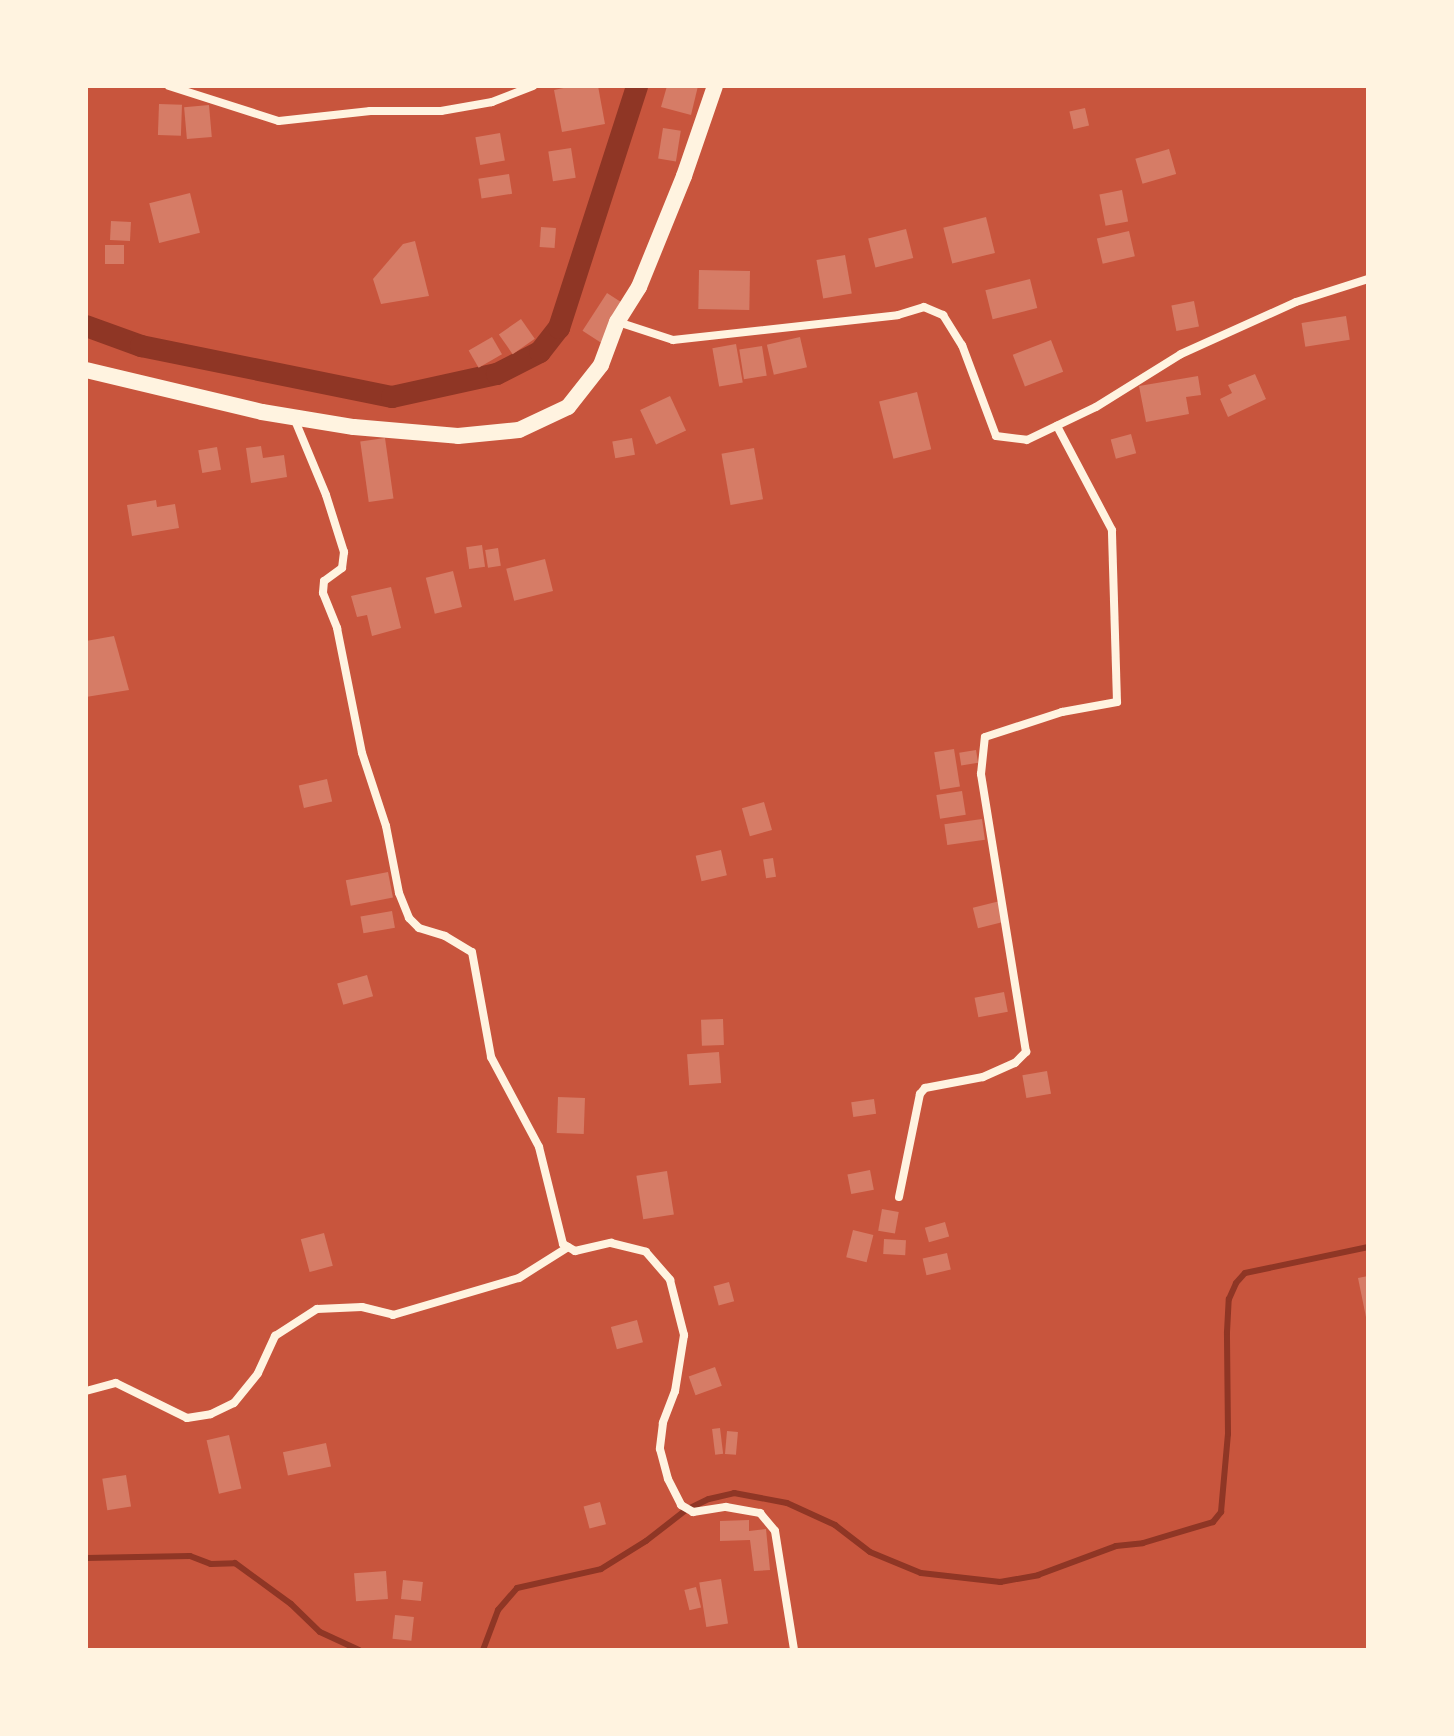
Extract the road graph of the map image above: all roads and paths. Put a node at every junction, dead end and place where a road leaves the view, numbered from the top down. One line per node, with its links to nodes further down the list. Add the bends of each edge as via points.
1 (169, 86): 2 (street, via 279,121 370,111 441,111 492,102)
2 (533, 86)
3 (715, 86): 5 (main road, via 639,287)
4 (1368, 279): 8 (street, via 1296,302 1181,354)
5 (617, 322): 7 (main road, via 601,365 568,407 519,430 458,436); 8 (street, via 673,340 898,315 924,307 943,315 962,345 996,436 1027,440)
6 (86, 370): 7 (main road)
7 (294, 417): 10 (street, via 344,552 342,568 324,581 323,593 337,628 362,753 386,826 399,893 419,928 472,952 491,1057 539,1147 553,1212)
8 (1057, 426): 9 (street, via 1112,530 1117,702 1062,712 985,737 981,774 1026,1052 983,1077 925,1088)
9 (899, 1197)
10 (568, 1247): 11 (street, via 519,1278 393,1315 362,1307 317,1309 275,1336 258,1373 234,1403 211,1414 187,1418 116,1383); 12 (street, via 575,1251 611,1243 646,1252 670,1280 684,1335 660,1449 681,1505 693,1512 726,1507 760,1513 775,1531)
11 (86, 1391)
12 (794, 1650)

